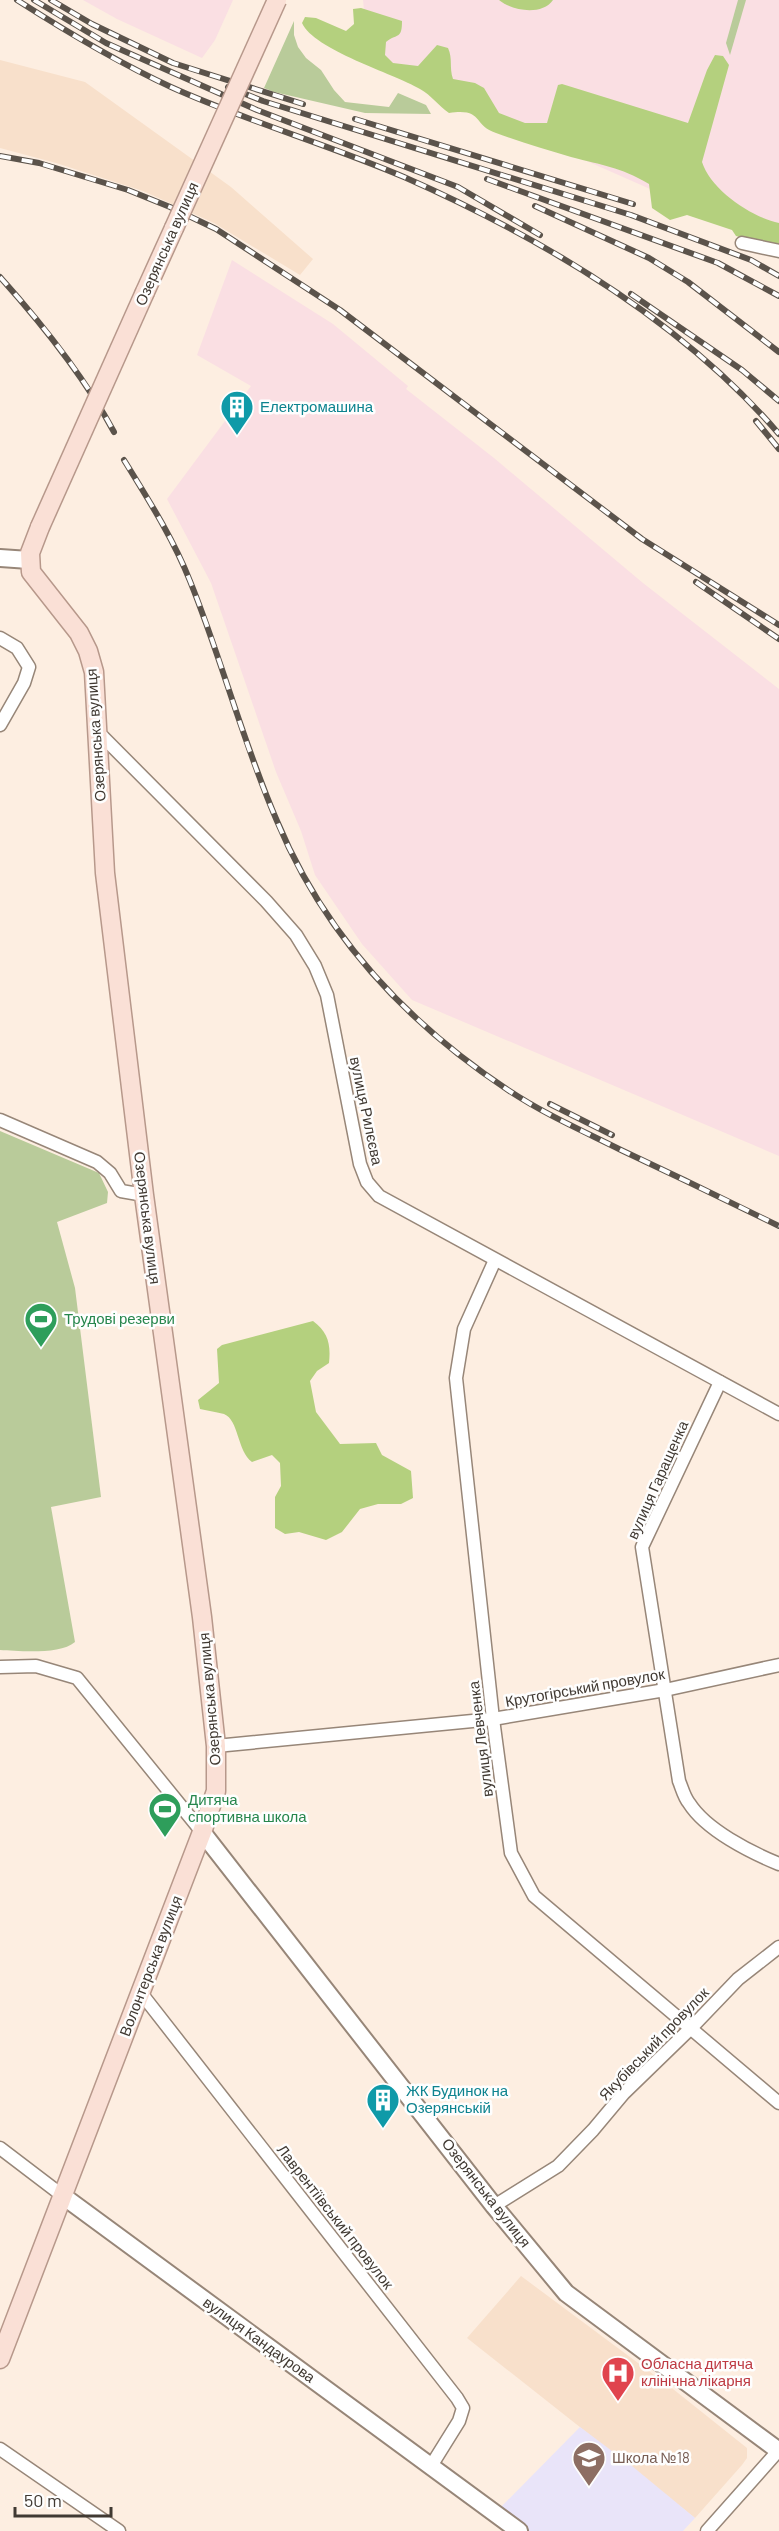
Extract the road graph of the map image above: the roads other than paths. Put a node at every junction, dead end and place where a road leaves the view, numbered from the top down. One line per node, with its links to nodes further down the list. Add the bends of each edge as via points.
1 (277, 0): 5 (main road, Озерянська вулиця, bridge, via 40,527)
2 (742, 243): 3 (street)
3 (779, 251)
4 (0, 558): 5 (main road)
5 (29, 560): 8 (main road, Озерянська вулиця, via 34,578 71,620 88,651 94,672)
6 (0, 638): 7 (street, via 17,648 29,667)
7 (0, 725)
8 (98, 732): 10 (main road, Озерянська вулиця, via 105,873); 11 (street, вулиця Рилєєва, via 266,901 296,935 315,966 327,995 360,1164 367,1182 379,1196)
9 (0, 1120): 10 (street, via 97,1162 110,1173 121,1191)
10 (144, 1194): 18 (main road, Озерянська вулиця)
11 (495, 1260): 12 (street, вулиця Рилєєва); 17 (street, вулиця Левченка, via 464,1329 456,1378)
12 (720, 1382): 13 (street, вулиця Рилєєва); 16 (street, вулиця Гаращенка, via 642,1547)
13 (779, 1414)
14 (779, 1665): 16 (street, Крутогірський провулок)
15 (0, 1667): 19 (street, via 36,1666 77,1678)
16 (665, 1690): 17 (street, Крутогірський провулок); 20 (street, вулиця Гаращенка, via 679,1781 688,1803 706,1822 756,1855)
17 (493, 1719): 18 (street, Крутогірський провулок); 23 (street, вулиця Левченка, via 511,1853 534,1896)
18 (216, 1746): 19 (main road, Озерянська вулиця, via 216,1791)
19 (202, 1832): 22 (main road, Волонтерська вулиця); 27 (main road, Озерянська вулиця)
20 (779, 1864)
21 (779, 1947): 23 (street, Якубівський провулок, via 738,1979)
22 (141, 1993): 26 (main road, Волонтерська вулиця); 31 (street, Лаврентіївський провулок, via 458,2398 463,2408 459,2421)
23 (692, 2027): 24 (street, вулиця Левченка); 27 (street, Якубівський провулок, via 624,2093 558,2166)
24 (779, 2103)
25 (0, 2148): 26 (street, вулиця Кандаурова)
26 (63, 2196): 28 (main road, Волонтерська вулиця); 31 (main road, вулиця Кандаурова)
27 (495, 2206): 30 (main road, Озерянська вулиця, via 566,2293)
28 (0, 2359)
29 (0, 2449): 32 (street)
30 (779, 2450): 34 (street)
31 (431, 2466): 33 (main road, вулиця Кандаурова)
32 (119, 2531)
33 (519, 2531)
34 (707, 2531)

